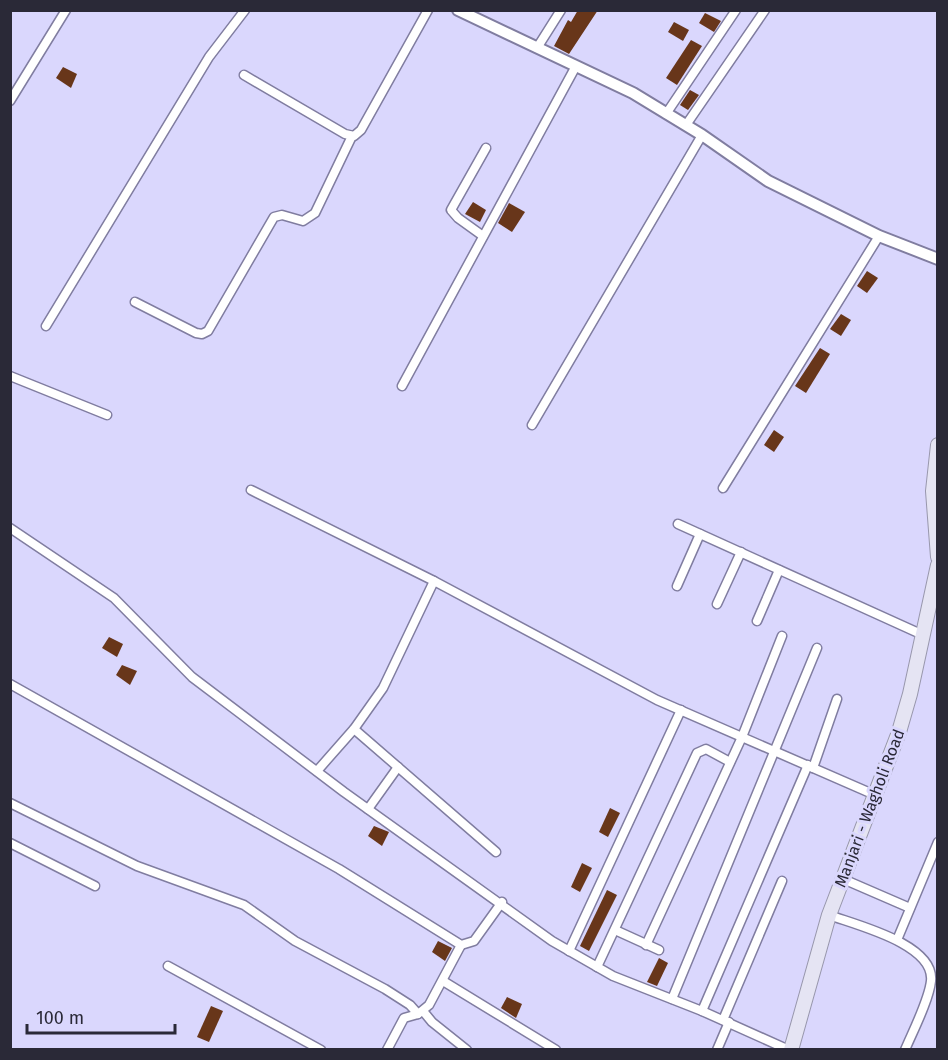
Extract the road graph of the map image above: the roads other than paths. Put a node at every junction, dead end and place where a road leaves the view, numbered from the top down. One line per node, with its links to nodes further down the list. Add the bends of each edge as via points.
1 (66, 10): 12 (street)
2 (245, 10): 22 (street, via 209,57)
3 (428, 10): 16 (street, via 361,130)
4 (458, 10): 8 (street)
5 (561, 10): 9 (street)
6 (736, 10): 13 (street)
7 (765, 10): 14 (street)
8 (470, 13): 9 (street)
9 (537, 48): 10 (street)
10 (576, 66): 13 (street); 18 (street)
11 (244, 75): 16 (street)
12 (10, 100)
13 (666, 114): 14 (street)
14 (686, 125): 15 (street)
15 (702, 135): 19 (street, via 768,181); 26 (street)
16 (352, 136): 21 (street, via 315,213 303,221 282,215 274,217 208,331 196,333)
17 (486, 148): 18 (street, via 451,210)
18 (483, 236): 24 (street)
19 (879, 236): 20 (street); 28 (street)
20 (938, 259)
21 (135, 302)
22 (46, 326)
23 (10, 376): 25 (street)
24 (402, 386)
25 (107, 415)
26 (532, 425)
27 (938, 445): 34 (main road, via 933,491)
28 (723, 489)
29 (251, 490): 37 (street)
30 (678, 524): 32 (street)
31 (10, 528): 53 (street, via 106,591 192,677)
32 (700, 534): 33 (street); 38 (street)
33 (741, 552): 36 (street); 39 (street)
34 (938, 557)
35 (938, 565): 41 (main road, Manjari - Wagholi Road)
36 (779, 570): 40 (street); 41 (street)
37 (434, 581): 46 (street); 47 (street, via 383,688)
38 (677, 586)
39 (717, 604)
40 (757, 621)
41 (923, 635): 54 (main road, Manjari - Wagholi Road, via 899,732)
42 (782, 636): 48 (street)
43 (817, 648): 49 (street)
44 (10, 684): 68 (street, via 339,869)
45 (837, 699): 52 (street)
46 (681, 710): 48 (street); 71 (street)
47 (354, 729): 51 (street); 53 (street)
48 (742, 737): 49 (street); 50 (street)
49 (776, 752): 52 (street); 75 (street)
50 (730, 762): 66 (street, via 706,749 699,751); 69 (street)
51 (398, 767): 56 (street); 59 (street)
52 (810, 767): 54 (street); 76 (street)
53 (317, 771): 56 (street)
54 (875, 795): 60 (main road, Manjari - Wagholi Road)
55 (10, 803): 77 (street, via 137,866 244,905 295,941)
56 (368, 808): 63 (street)
57 (938, 842): 64 (street)
58 (10, 843): 62 (street)
59 (496, 852)
60 (843, 879): 64 (street); 65 (main road, Manjari - Wagholi Road)
61 (782, 881): 78 (street)
62 (95, 886)
63 (502, 902): 68 (street, via 474,941); 71 (street)
64 (910, 908): 67 (street)
65 (829, 915): 67 (street); 84 (main road, Manjari - Wagholi Road)
66 (615, 930): 69 (street); 73 (street)
67 (897, 940): 85 (street, via 920,955 931,973 930,987)
68 (461, 945): 74 (street)
69 (646, 945): 70 (street)
70 (659, 950)
71 (569, 951): 73 (street)
72 (168, 966): 80 (street)
73 (597, 968): 75 (street)
74 (443, 981): 77 (street); 82 (street)
75 (672, 999): 76 (street)
76 (702, 1011): 78 (street)
77 (421, 1012): 79 (street); 81 (street, via 404,1018)
78 (726, 1021): 83 (street); 84 (street)
79 (462, 1048)
80 (321, 1050)
81 (387, 1050)
82 (556, 1050)
83 (717, 1050)
84 (790, 1050)
85 (905, 1050)

